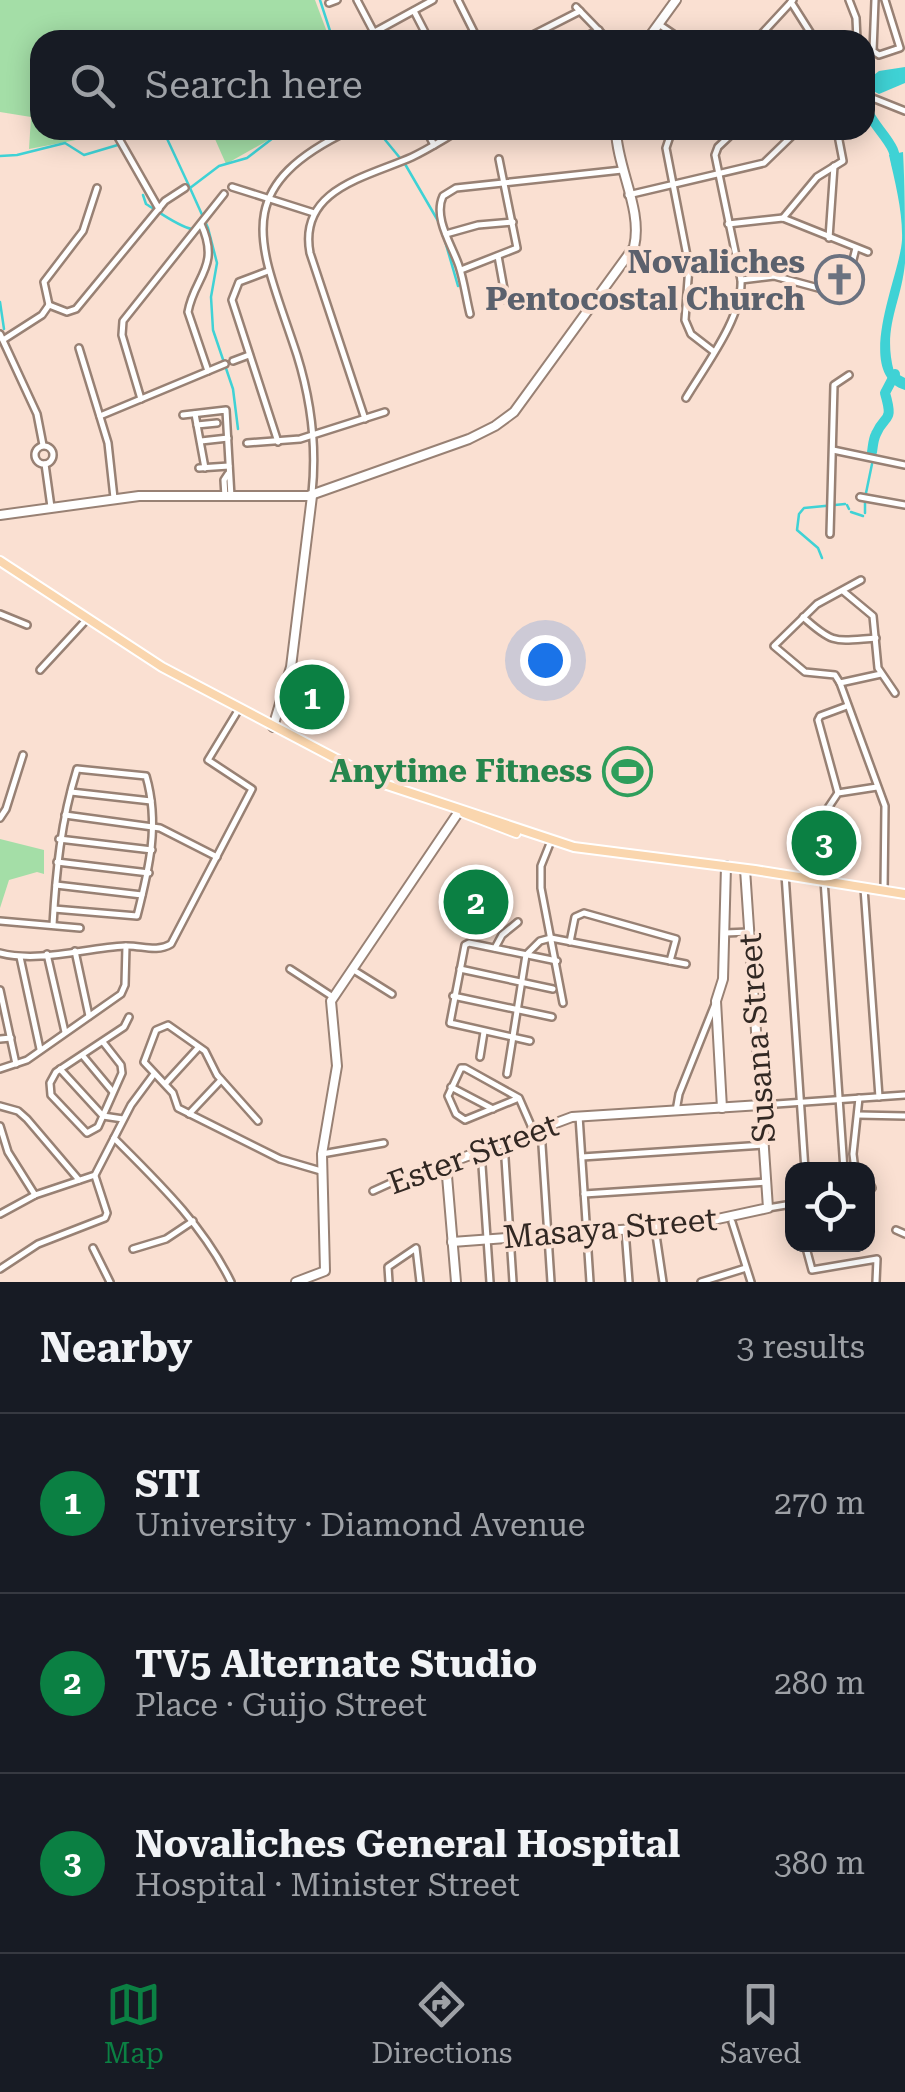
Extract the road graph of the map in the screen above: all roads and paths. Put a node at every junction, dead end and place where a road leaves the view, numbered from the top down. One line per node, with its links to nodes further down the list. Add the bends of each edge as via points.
1 (358, 0): 13 (street)
2 (433, 0): 9 (street)
3 (458, 0): 16 (street)
4 (676, 0): 10 (street)
5 (849, 0): 11 (street)
6 (875, 0): 12 (street)
7 (886, 0): 25 (street, via 900,45)
8 (792, 1): 21 (street); 22 (street)
9 (414, 11): 14 (street); 15 (street)
10 (658, 24): 19 (street); 20 (street)
11 (857, 26): 12 (street); 23 (street)
12 (874, 27): 24 (street)
13 (373, 30)
14 (378, 30)
15 (423, 30)
16 (473, 30)
17 (541, 30): 18 (street, via 578,9)
18 (598, 30)
19 (654, 30)
20 (667, 30)
21 (765, 30)
22 (809, 30)
23 (857, 30)
24 (874, 30)
25 (875, 54)
26 (875, 99): 27 (street)
27 (905, 111)
28 (120, 140): 50 (street)
29 (333, 140): 49 (street, via 296,161)
30 (432, 140): 37 (street)
31 (441, 140): 37 (street)
32 (618, 140): 40 (street)
33 (669, 140): 43 (street)
34 (726, 140): 41 (street, via 716,151)
35 (789, 140): 41 (street, via 768,162)
36 (839, 140): 39 (street, via 843,161)
37 (434, 144): 51 (street, via 337,188)
38 (499, 159): 42 (street)
39 (834, 166): 52 (street); 57 (street)
40 (622, 170): 42 (street); 48 (street)
41 (718, 173): 43 (street); 55 (street)
42 (505, 183): 53 (street); 56 (street, via 456,188 443,196)
43 (672, 184): 48 (street); 69 (street, via 689,266 685,320 690,334)
44 (232, 187): 49 (street)
45 (97, 188): 65 (street, via 83,231 44,282)
46 (185, 188): 50 (street)
47 (224, 194): 54 (street)
48 (628, 195): 94 (street, via 634,247 514,412 469,439)
49 (272, 198): 51 (street); 62 (street, via 262,230)
50 (159, 208): 65 (street, via 76,309)
51 (314, 213): 81 (street, via 310,254)
52 (783, 218): 55 (street); 57 (street)
53 (514, 222): 56 (street); 60 (street, via 517,248)
54 (202, 224): 73 (street, via 208,257 188,312); 75 (street, via 123,321)
55 (728, 224): 63 (street)
56 (446, 234): 61 (street)
57 (829, 239): 58 (street)
58 (856, 248): 59 (street); 63 (street, via 844,294 774,276)
59 (868, 252)
60 (498, 256): 61 (street); 64 (street)
61 (460, 270): 66 (street)
62 (268, 271): 70 (street, via 244,279 233,294); 84 (street, via 298,358)
63 (740, 280): 69 (street, via 738,304)
64 (506, 300)
65 (50, 305): 67 (street)
66 (470, 314)
67 (1, 337): 89 (street, via 37,414)
68 (79, 348): 80 (street)
69 (714, 350): 76 (street)
70 (249, 355): 71 (street); 87 (street)
71 (233, 361)
72 (225, 364): 73 (street)
73 (208, 371): 75 (street)
74 (848, 375): 90 (street, via 834,385)
75 (142, 398): 80 (street)
76 (686, 398)
77 (385, 412): 81 (street)
78 (195, 414): 79 (street); 83 (street); 85 (street, via 226,410)
79 (183, 415)
80 (100, 416): 97 (street)
81 (365, 419): 84 (street)
82 (217, 422): 83 (street)
83 (197, 425): 86 (street)
84 (314, 436): 87 (street); 94 (street)
85 (228, 438): 86 (street); 93 (street)
86 (200, 441): 93 (street, via 202,468)
87 (278, 442): 88 (street)
88 (247, 443)
89 (43, 445): 91 (street, via 35,454); 91 (street, via 54,455)
90 (833, 450): 92 (street); 101 (street)
91 (45, 464): 99 (street)
92 (905, 465)
93 (229, 469): 95 (street)
94 (312, 496): 95 (street); 116 (street, via 291,667)
95 (228, 497): 97 (street)
96 (860, 497): 98 (street)
97 (114, 498): 99 (street)
98 (905, 505)
99 (51, 507): 100 (street)
100 (0, 515)
101 (830, 534)
102 (0, 561): 107 (main road)
103 (861, 580): 104 (street)
104 (842, 591): 106 (street); 109 (street, via 873,616)
105 (0, 614): 108 (street)
106 (802, 616): 109 (street, via 836,641); 112 (street, via 774,646 805,672 835,675)
107 (86, 619): 110 (street); 115 (main road)
108 (27, 626)
109 (876, 638): 111 (street)
110 (40, 670)
111 (880, 674): 112 (street); 113 (street)
112 (840, 683): 114 (street)
113 (895, 693)
114 (847, 706): 118 (street); 120 (street, via 818,720)
115 (240, 710): 116 (main road); 130 (street, via 208,760 252,789)
116 (274, 727): 122 (main road, via 374,779)
117 (23, 755): 125 (street)
118 (878, 786): 120 (street); 139 (street)
119 (71, 792): 121 (street); 121 (street, via 77,769 146,776); 124 (street)
120 (838, 793): 123 (street)
121 (151, 801): 126 (street)
122 (460, 810): 128 (main road); 162 (street)
123 (826, 812)
124 (65, 815): 126 (street); 127 (street)
125 (0, 818)
126 (152, 826): 129 (street); 130 (street)
127 (59, 839): 129 (street); 131 (street)
128 (551, 841): 132 (main road); 149 (street, via 541,872)
129 (152, 850): 134 (street)
130 (217, 858): 151 (street, via 171,944)
131 (56, 862): 134 (street); 137 (street)
132 (726, 866): 133 (main road); 148 (street)
133 (745, 869): 135 (main road); 147 (street, Susana Street)
134 (150, 873): 140 (street)
135 (785, 874): 136 (main road); 201 (street)
136 (824, 880): 138 (main road); 200 (street)
137 (55, 885): 140 (street); 142 (street)
138 (864, 888): 139 (main road); 197 (street)
139 (884, 890): 141 (main road)
140 (142, 895): 142 (street, via 136,917)
141 (905, 897)
142 (54, 908): 145 (street)
143 (0, 921): 145 (street)
144 (518, 922): 152 (street)
145 (53, 925): 146 (street)
146 (80, 928)
147 (749, 932): 148 (street); 202 (street, Susana Street)
148 (725, 933): 170 (street)
149 (550, 938): 150 (street); 156 (street); 159 (street)
150 (570, 942): 158 (street); 158 (street, via 575,917 584,913 676,938)
151 (126, 946): 153 (street); 173 (street, via 123,992)
152 (495, 948): 156 (street); 163 (street, via 466,944)
153 (75, 950): 155 (street); 173 (street)
154 (0, 953): 157 (street)
155 (47, 954): 157 (street); 176 (street)
156 (526, 954): 159 (street); 164 (street)
157 (20, 957): 184 (street)
158 (670, 961): 160 (street)
159 (557, 962): 171 (street)
160 (686, 964)
161 (290, 969): 168 (street)
162 (351, 969): 167 (street); 168 (street)
163 (460, 969): 164 (street); 169 (street)
164 (521, 983): 165 (street); 172 (street)
165 (553, 989)
166 (0, 990): 178 (street)
167 (392, 994)
168 (333, 996): 221 (street, via 337,1066)
169 (453, 996): 172 (street); 177 (street, via 450,1023)
170 (716, 1001): 204 (street); 206 (street)
171 (563, 1003)
172 (517, 1010): 175 (street); 179 (street)
173 (90, 1016): 176 (street)
174 (129, 1017): 182 (street)
175 (552, 1017)
176 (66, 1032): 184 (street)
177 (484, 1032): 179 (street); 186 (street)
178 (10, 1038): 180 (street); 187 (street)
179 (513, 1038): 181 (street); 191 (street)
180 (0, 1039)
181 (530, 1041)
182 (103, 1042): 185 (street); 195 (street, via 122,1067)
183 (198, 1048): 190 (street, via 168,1024 156,1030 144,1062); 192 (street); 193 (street)
184 (40, 1049): 187 (street)
185 (82, 1055): 189 (street); 195 (street)
186 (480, 1057)
187 (16, 1064): 188 (street)
188 (0, 1069)
189 (60, 1069): 209 (street); 209 (street, via 50,1095 83,1132 95,1131)
190 (154, 1074): 193 (street); 213 (street)
191 (507, 1074)
192 (221, 1080): 207 (street); 212 (street)
193 (165, 1084): 207 (street)
194 (451, 1087): 198 (street, via 463,1067); 205 (street); 205 (street, via 448,1100 462,1120)
195 (113, 1092): 209 (street)
196 (905, 1095): 197 (street)
197 (879, 1097): 199 (street)
198 (519, 1098): 205 (street); 215 (street)
199 (858, 1098): 200 (street); 208 (street)
200 (840, 1100): 201 (street); 224 (street)
201 (801, 1102): 202 (street); 223 (street)
202 (761, 1105): 204 (street, Ester Street); 219 (street, Susana Street)
203 (0, 1106): 229 (street, via 26,1119)
204 (722, 1108): 206 (street, Ester Street)
205 (493, 1109)
206 (676, 1111): 211 (street, Ester Street)
207 (189, 1114): 227 (street, via 280,1159)
208 (858, 1115): 210 (street); 225 (street)
209 (104, 1116): 213 (street)
210 (905, 1116)
211 (576, 1117): 215 (street, Ester Street); 222 (street)
212 (258, 1121)
213 (121, 1122): 216 (street)
214 (0, 1126): 233 (street)
215 (537, 1129): 218 (street, Ester Street); 244 (street)
216 (114, 1138): 228 (street); 238 (street)
217 (384, 1143): 221 (street)
218 (504, 1143): 220 (street, Ester Street); 245 (street)
219 (764, 1145): 222 (street); 230 (street, Susana Street)
220 (482, 1151): 226 (street, Ester Street); 246 (street)
221 (322, 1154): 227 (street)
222 (582, 1157): 232 (street)
223 (805, 1162)
224 (844, 1162)
225 (854, 1162)
226 (446, 1164): 231 (street, Ester Street); 247 (street)
227 (322, 1171): 253 (street)
228 (94, 1175): 229 (street); 252 (street, via 106,1218 38,1244)
229 (79, 1180): 233 (street)
230 (766, 1182): 232 (street); 235 (street, Susana Street)
231 (373, 1192)
232 (584, 1194): 242 (street)
233 (36, 1196): 236 (street)
234 (785, 1205): 235 (street)
235 (768, 1208): 237 (street, Masaya Street)
236 (0, 1214)
237 (731, 1220): 239 (street, Masaya Street); 251 (street)
238 (194, 1221): 249 (street); 256 (street)
239 (656, 1228): 240 (street, Masaya Street); 267 (street)
240 (626, 1230): 242 (street, Masaya Street); 266 (street)
241 (896, 1230): 243 (street)
242 (587, 1233): 244 (street, Masaya Street); 265 (street)
243 (905, 1234)
244 (548, 1236): 245 (street, Masaya Street); 264 (street)
245 (510, 1238): 246 (street, Masaya Street); 263 (street)
246 (487, 1239): 247 (street, Masaya Street); 262 (street)
247 (452, 1242): 261 (street)
248 (93, 1248): 255 (street)
249 (133, 1249)
250 (807, 1252): 270 (street, via 812,1270 877,1259)
251 (746, 1268): 254 (street); 269 (street)
252 (0, 1269)
253 (325, 1272): 257 (street); 258 (street)
254 (723, 1279): 268 (street)
255 (110, 1282)
256 (232, 1282)
257 (296, 1282)
258 (325, 1282)
259 (388, 1282): 260 (street, via 389,1266 416,1248)
260 (420, 1282)
261 (454, 1282)
262 (490, 1282)
263 (513, 1282)
264 (551, 1282)
265 (590, 1282)
266 (629, 1282)
267 (663, 1282)
268 (701, 1282)
269 (751, 1282)
270 (876, 1282)

